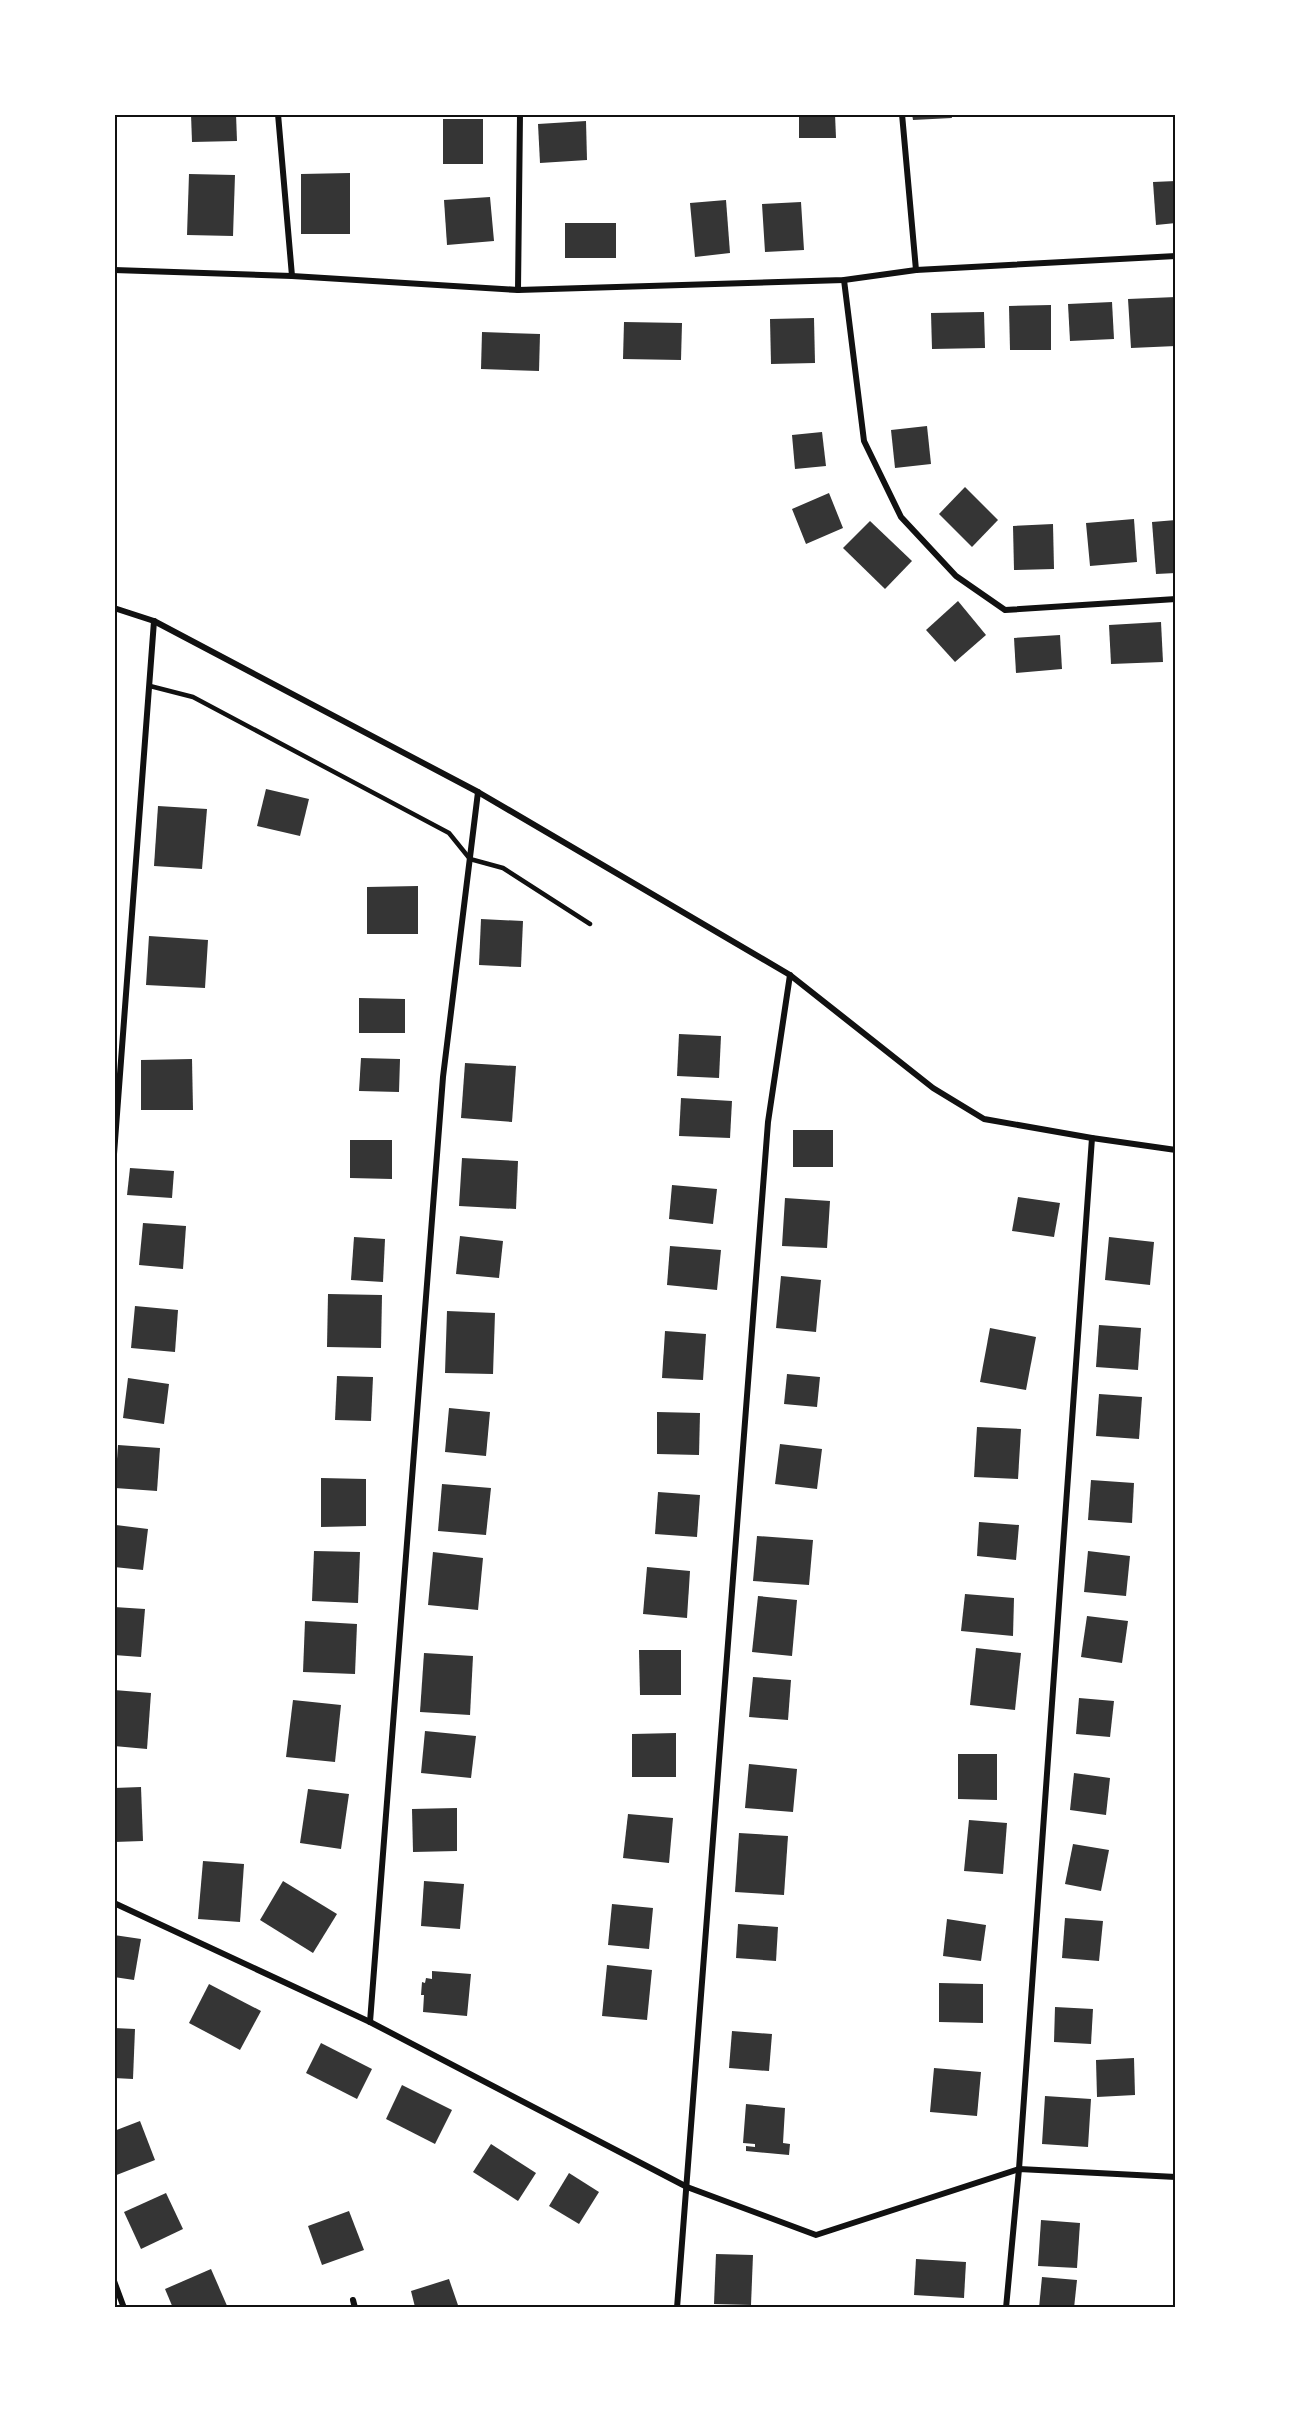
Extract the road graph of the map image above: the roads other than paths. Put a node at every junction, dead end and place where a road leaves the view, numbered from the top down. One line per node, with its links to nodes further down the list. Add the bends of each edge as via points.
1 (278, 114): 7 (street)
2 (520, 114): 9 (street)
3 (902, 114): 6 (street)
4 (1176, 256): 6 (street)
5 (114, 270): 7 (street)
6 (916, 270): 8 (street)
7 (292, 276): 9 (street)
8 (844, 280): 9 (street); 10 (street, via 864,441 901,517 956,576 1005,610)
9 (518, 290)
10 (1176, 599)
11 (114, 608): 12 (street)
12 (154, 621): 13 (street); 14 (street)
13 (150, 686): 15 (lane, via 193,697 449,833); 20 (street)
14 (478, 792): 15 (street); 17 (street)
15 (470, 859): 16 (lane, via 503,868); 22 (street, via 442,1089)
16 (590, 924)
17 (790, 975): 18 (street, via 933,1088 984,1119); 25 (street, via 768,1122)
18 (1092, 1138): 19 (street); 23 (street)
19 (1176, 1150)
20 (114, 1154)
21 (114, 1903): 22 (street)
22 (370, 2022): 25 (street)
23 (1019, 2169): 24 (street); 25 (street, via 816,2235); 31 (street)
24 (1176, 2177)
25 (687, 2187): 30 (street)
26 (114, 2281): 28 (street)
27 (352, 2300): 29 (street)
28 (124, 2308)
29 (354, 2308)
30 (677, 2308)
31 (1006, 2308)

